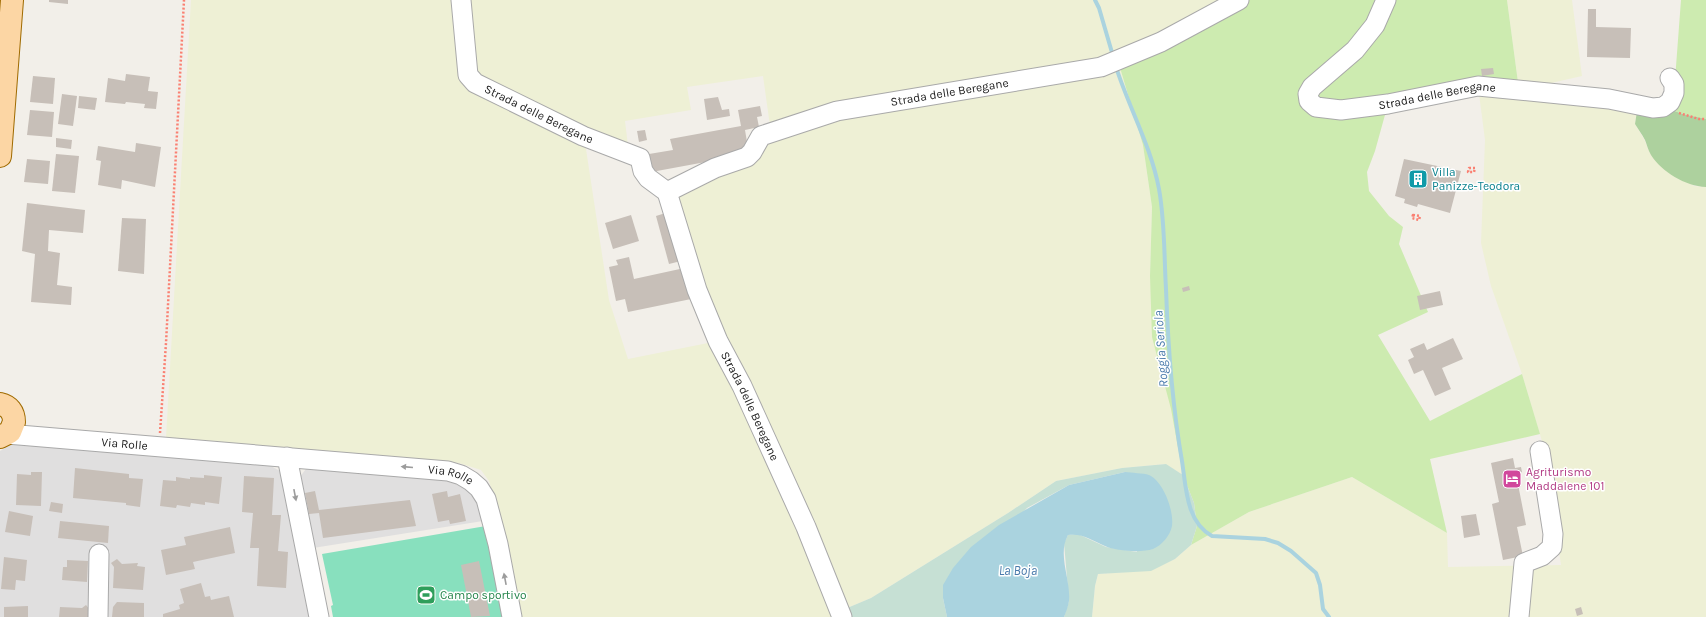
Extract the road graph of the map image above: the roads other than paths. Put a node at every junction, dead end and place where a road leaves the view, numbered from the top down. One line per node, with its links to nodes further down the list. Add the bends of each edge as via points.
1 (12, 0): 6 (main road)
2 (461, 0): 7 (street, Strada delle Beregane, via 468,75 475,83 583,136 640,158 643,171 648,178)
3 (1239, 0): 7 (street, Strada delle Beregane, via 1161,42 1101,67 837,111 761,136 747,157 715,168)
4 (1386, 0): 5 (street, Strada delle Beregane, via 1376,26 1355,50 1312,87 1308,94 1309,101 1316,107 1340,110 1388,104 1478,86 1609,99 1653,108 1663,107 1670,102 1674,93 1674,84)
5 (1670, 78)
6 (0, 156)
7 (667, 192): 17 (street, Strada delle Beregane, via 697,290 718,341 742,386 806,527)
8 (5, 405): 9 (main road, via 14,425); 10 (street)
9 (2, 436): 10 (street, Via Rolle)
10 (34, 436): 12 (street, Via Rolle)
11 (1540, 450): 18 (street, via 1553,534 1552,547 1542,556 1524,562)
12 (287, 457): 15 (street, one-way to 15); 16 (street, Via Rolle, one-way to 12, via 498,544 486,499 471,481 448,471)
13 (98, 554): 14 (street)
14 (98, 617)
15 (319, 617)
16 (512, 617)
17 (842, 617)
18 (1519, 617)

